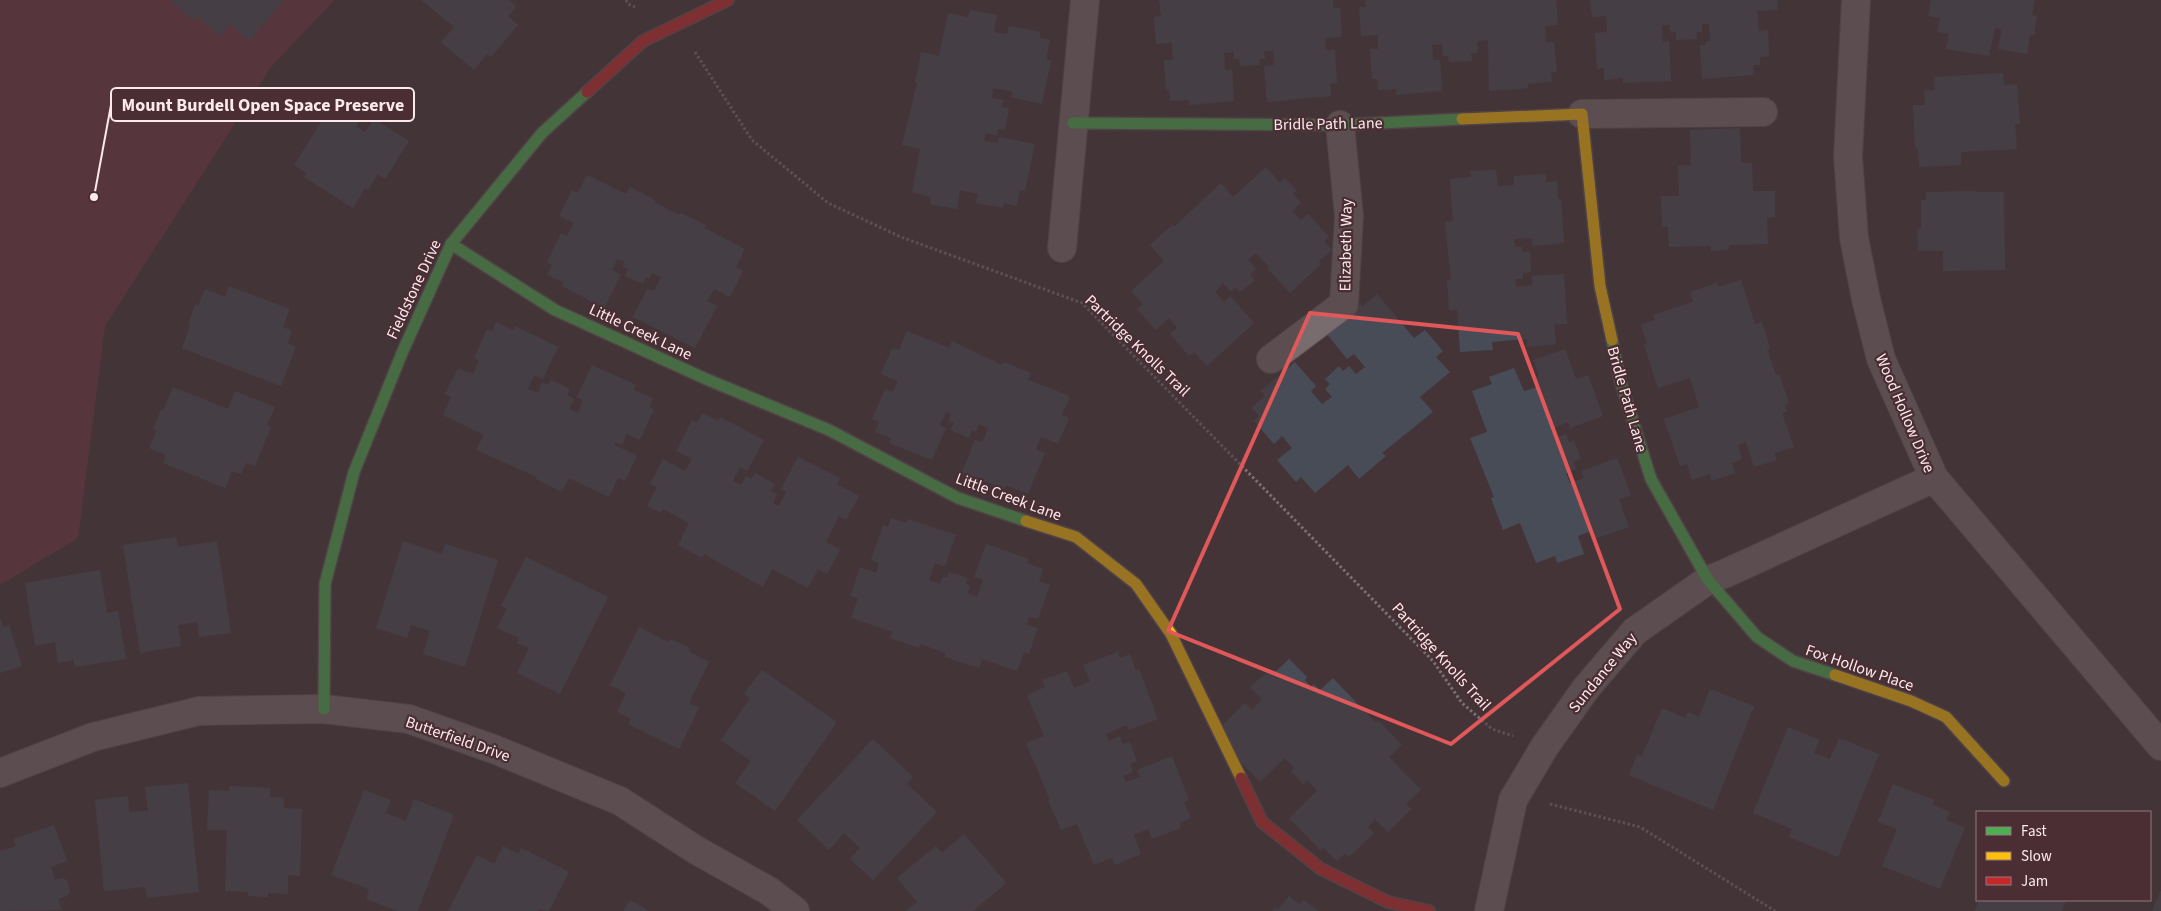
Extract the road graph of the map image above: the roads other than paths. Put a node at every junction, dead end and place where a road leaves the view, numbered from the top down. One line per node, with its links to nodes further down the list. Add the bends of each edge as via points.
1 (728, 0): 8 (street, Fieldstone Drive, via 643,41 542,133)
2 (1085, 0): 6 (street)
3 (1856, 0): 11 (street, Wood Hollow Drive, via 1848,156 1854,238 1882,359)
4 (1764, 112): 5 (street, Bridle Path Lane)
5 (1582, 114): 7 (street, Bridle Path Lane); 12 (street, Bridle Path Lane, via 1600,286 1620,380 1651,479)
6 (1073, 122): 7 (street, Bridle Path Lane); 9 (street)
7 (1340, 125): 10 (street, Elizabeth Way, via 1349,216 1344,304)
8 (451, 244): 13 (street, Fieldstone Drive, via 354,472 325,584); 18 (street, Little Creek Lane, via 555,310 706,379 829,430 958,498 1076,537 1136,584 1171,634 1262,822 1321,869 1388,902)
9 (1062, 248)
10 (1272, 360)
11 (1934, 478): 12 (street, Sundance Way); 14 (street, Wood Hollow Drive)
12 (1708, 580): 16 (street, Fox Hollow Place, via 1757,637 1794,662 1911,701 1946,717); 19 (street, Sundance Way, via 1635,631 1587,687 1545,746 1516,795)
13 (324, 709): 15 (street, Butterfield Drive, via 199,711 94,737); 17 (street, Butterfield Drive, via 409,719 496,750 620,801)
14 (2161, 746)
15 (0, 773)
16 (2004, 781)
17 (795, 911)
18 (1429, 911)
19 (1490, 911)

